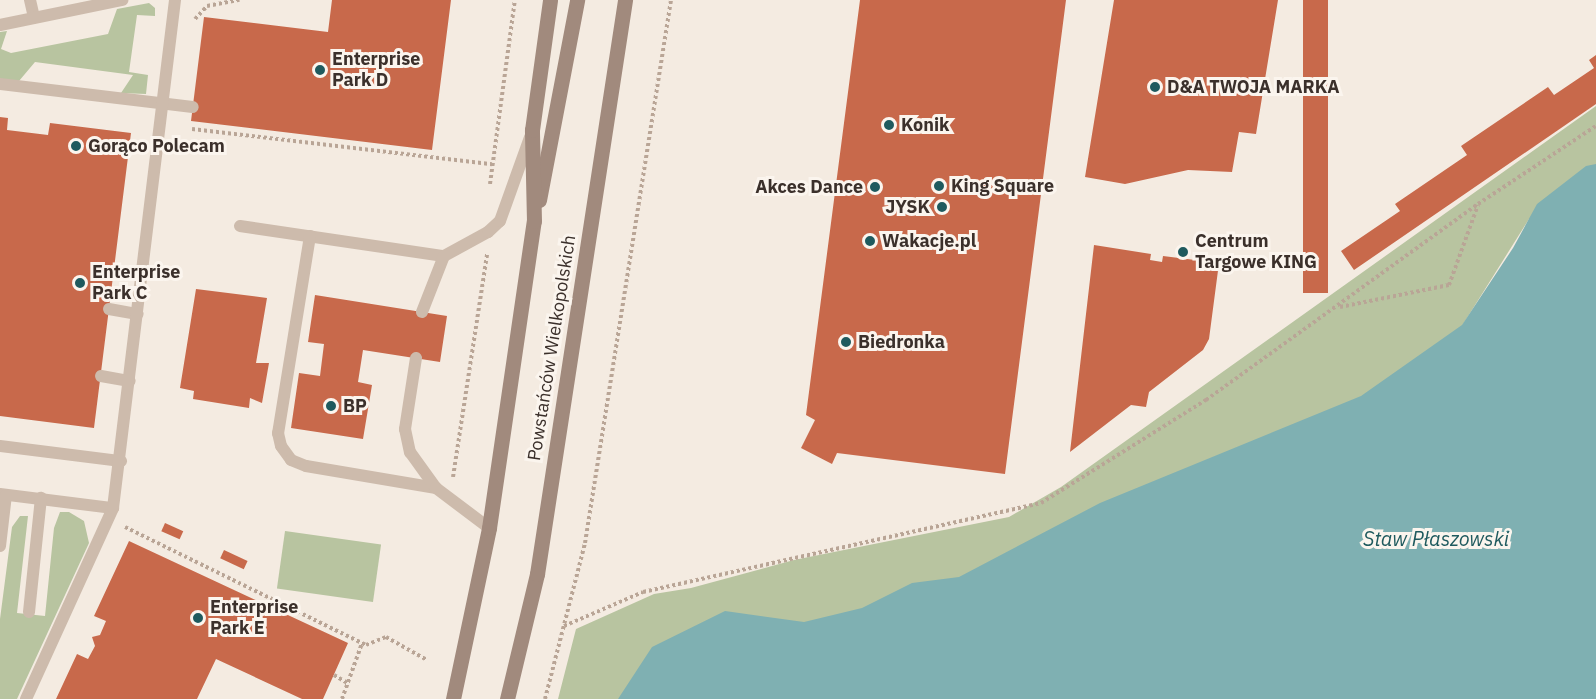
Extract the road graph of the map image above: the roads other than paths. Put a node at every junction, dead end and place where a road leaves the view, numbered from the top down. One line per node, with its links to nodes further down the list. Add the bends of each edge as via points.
1 (30, 0): 7 (lane)
2 (122, 0): 7 (lane)
3 (175, 0): 10 (lane)
4 (550, 0): 12 (main road, Powstańców Wielkopolskich)
5 (577, 0): 13 (main road, via 553,139)
6 (625, 0): 34 (main road, Powstańców Wielkopolskich, via 537,574)
7 (34, 18): 8 (lane)
8 (0, 25)
9 (0, 84): 10 (lane)
10 (164, 104): 11 (lane); 19 (lane)
11 (193, 107)
12 (532, 130): 13 (main road, Powstańców Wielkopolskich); 16 (lane, via 500,221)
13 (534, 220): 29 (main road, Powstańców Wielkopolskich)
14 (240, 226): 15 (lane)
15 (310, 236): 16 (lane); 25 (lane, via 278,433 281,446 291,460 306,466)
16 (444, 256): 18 (lane)
17 (109, 309): 19 (lane)
18 (422, 312)
19 (138, 314): 22 (lane)
20 (416, 358): 25 (lane, via 405,429 410,452)
21 (101, 376): 22 (lane)
22 (130, 381): 24 (lane)
23 (0, 446): 24 (lane)
24 (121, 461): 28 (lane)
25 (436, 488): 29 (lane)
26 (3, 494): 27 (lane); 30 (lane)
27 (41, 498): 28 (lane); 31 (lane)
28 (111, 513): 32 (lane)
29 (489, 528): 33 (main road, Powstańców Wielkopolskich)
30 (0, 546)
31 (29, 612)
32 (26, 699)
33 (453, 699)
34 (507, 699)

